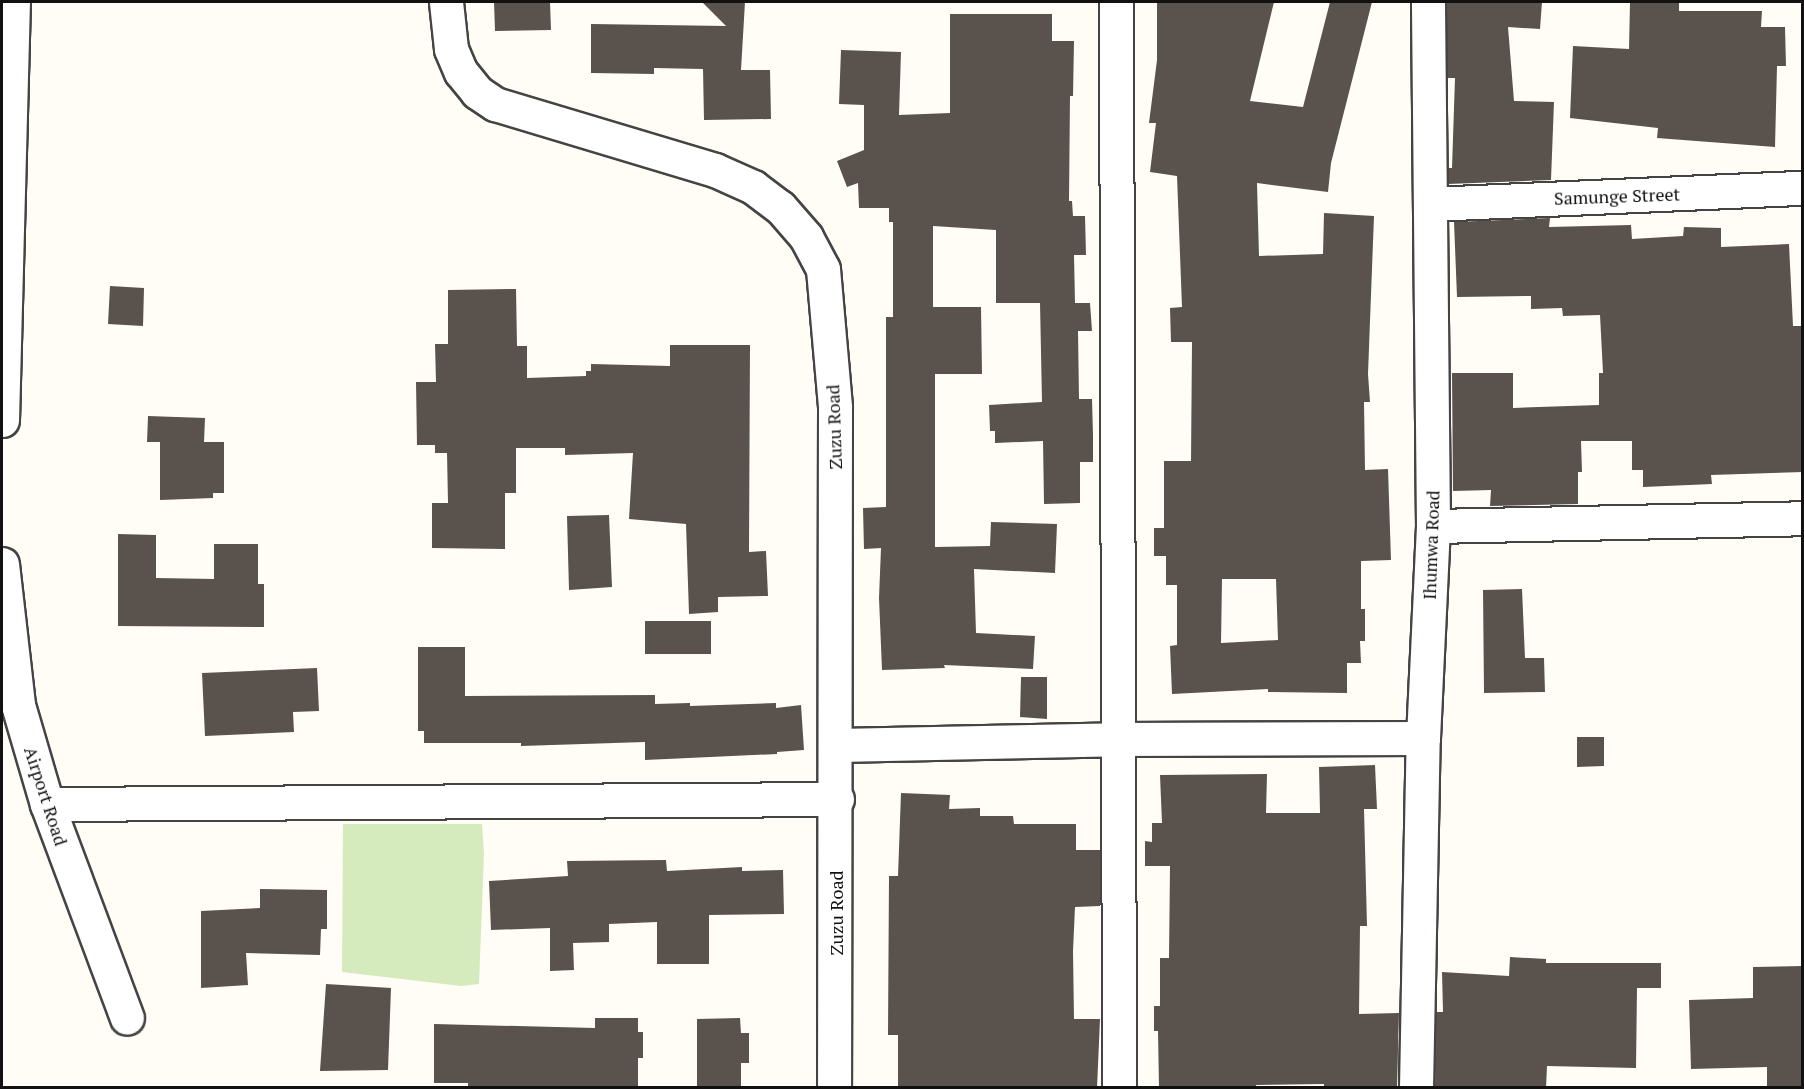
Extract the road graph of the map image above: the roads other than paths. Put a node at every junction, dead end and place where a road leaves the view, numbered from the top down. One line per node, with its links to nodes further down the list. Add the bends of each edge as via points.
1 (13, 2): 7 (street)
2 (446, 2): 13 (street, Zuzu Road, via 451,49 477,92 495,104 715,170 753,187 786,214 806,237 823,269 835,408)
3 (1116, 2): 12 (street)
4 (1428, 2): 6 (street, Ihumwa Road)
5 (1803, 188): 6 (street, Samunge Street)
6 (1431, 204): 9 (street, Ihumwa Road)
7 (2, 420)
8 (1803, 518): 9 (street)
9 (1433, 526): 11 (street, Ihumwa Road)
10 (2, 564): 15 (street, Airport Road, via 18,705)
11 (1423, 738): 12 (street); 19 (street, Ihumwa Road)
12 (1117, 739): 13 (street); 18 (street)
13 (837, 745): 14 (street, Zuzu Road)
14 (837, 799): 15 (street); 17 (street, Zuzu Road)
15 (47, 804): 16 (street, Airport Road)
16 (128, 1018)
17 (834, 1088)
18 (1119, 1088)
19 (1416, 1088)

